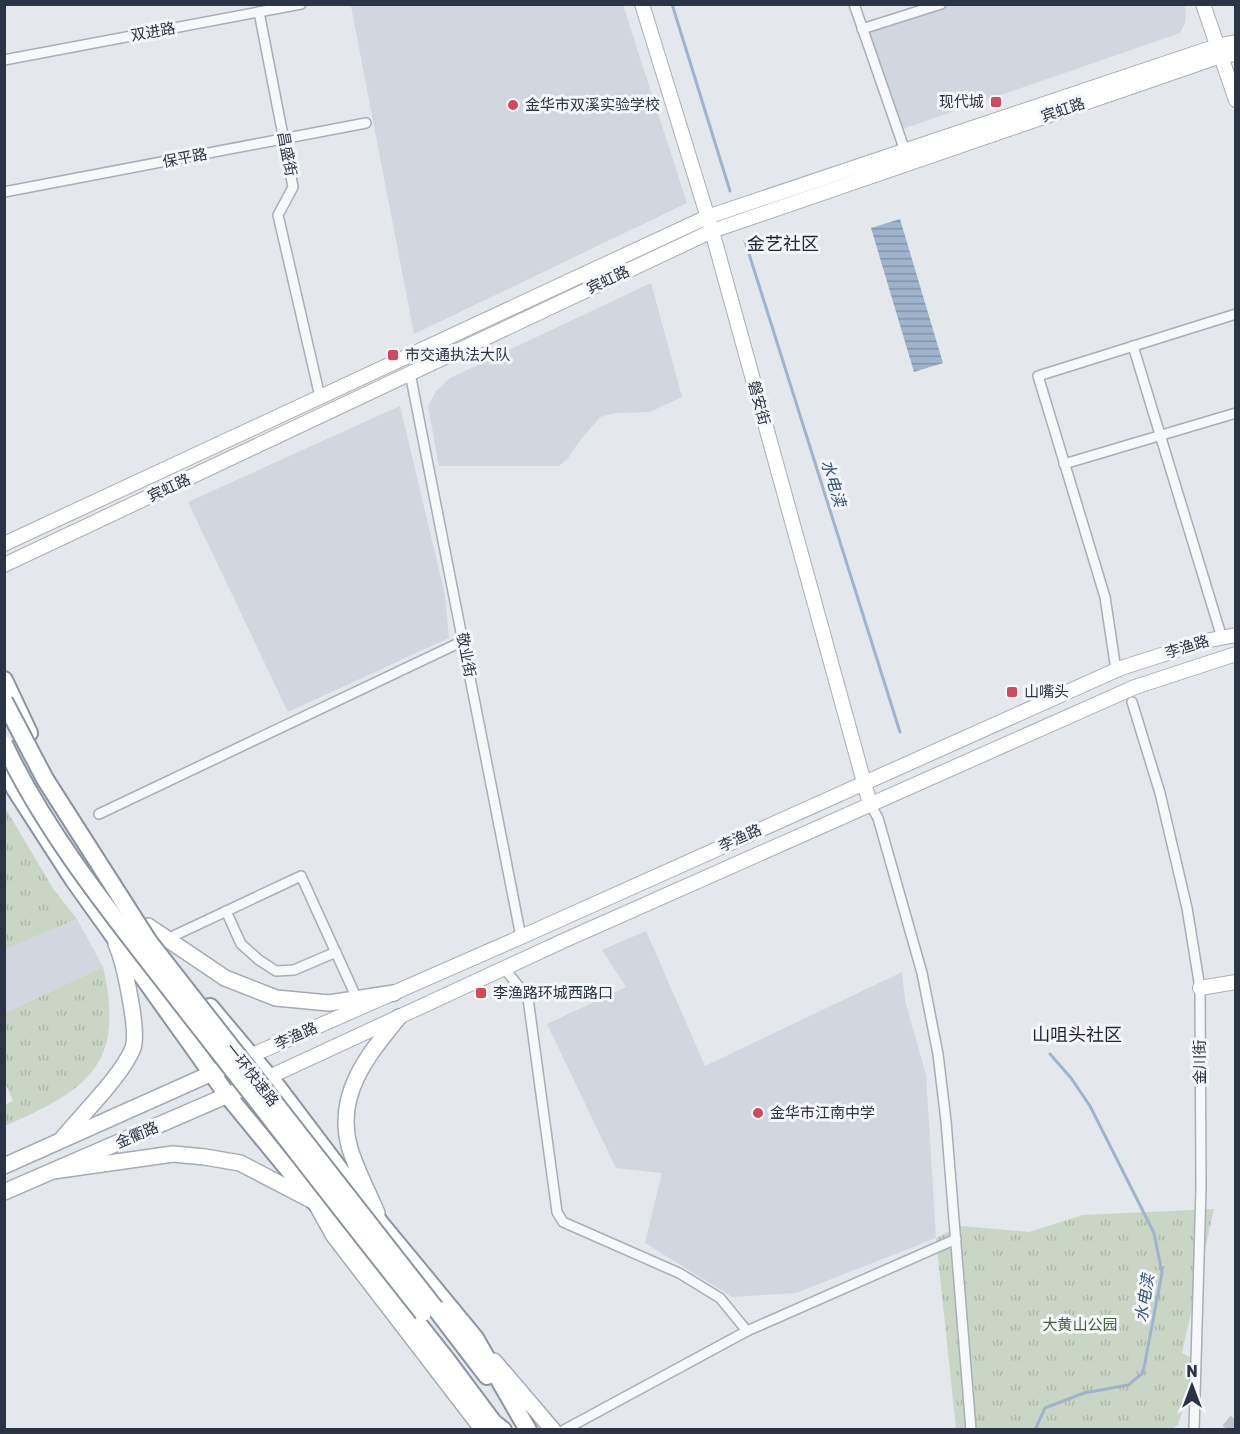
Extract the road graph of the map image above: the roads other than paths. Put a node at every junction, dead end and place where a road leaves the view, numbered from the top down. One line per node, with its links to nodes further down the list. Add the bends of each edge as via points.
1 (301, 4): 6 (street, 双进路)
2 (642, 4): 17 (main road, 磐安街)
3 (854, 4): 7 (street)
4 (941, 4): 7 (street)
5 (1203, 4): 9 (main road)
6 (259, 12): 11 (street, 双进路); 14 (street, 昌盛街)
7 (862, 29): 15 (street)
8 (1236, 42): 9 (main road, 宾虹路)
9 (1219, 51): 10 (main road, 宾虹路); 12 (main road); 15 (main road, 宾虹路); 17 (main road, 宾虹路)
10 (1236, 54)
11 (4, 60)
12 (1236, 100)
13 (366, 123): 14 (street, 保平路)
14 (284, 139): 16 (street, 保平路); 21 (street, 昌盛街, via 293,187 278,215)
15 (905, 151): 17 (main road, 宾虹路)
16 (4, 192)
17 (710, 224): 20 (main road, 宾虹路); 21 (main road, 宾虹路); 36 (main road, 磐安街)
18 (1236, 314): 19 (street)
19 (1133, 346): 23 (street); 24 (street, via 1038,376)
20 (410, 373): 26 (main road, 宾虹路); 28 (street, 敬业街)
21 (320, 397): 25 (main road, 宾虹路)
22 (1236, 413): 23 (street)
23 (1161, 435): 24 (street); 27 (street)
24 (1064, 464): 30 (street, via 1105,597)
25 (4, 544)
26 (4, 565)
27 (1229, 636): 30 (main road, 李渔路)
28 (463, 641): 38 (street); 42 (street, 敬业街)
29 (1236, 654): 37 (main road, 李渔路, via 1135,687)
30 (1116, 670): 36 (main road, 李渔路)
31 (4, 681): 40 (highway, via 37,749)
32 (4, 701): 62 (highway, 一环快速路, bridge, via 45,778 149,942)
33 (1132, 702): 47 (street, 金川街, via 1160,793 1187,908)
34 (4, 744): 62 (highway, 一环快速路, bridge, via 45,817 112,914 351,1223)
35 (4, 766): 41 (highway, via 15,789)
36 (864, 782): 37 (main road, 磐安街); 42 (main road, 李渔路)
37 (870, 804): 45 (main road, 李渔路); 61 (street, via 878,818 919,962 938,1054)
38 (99, 814)
39 (226, 911): 43 (street); 44 (street, via 241,944 276,971 294,970); 44 (street, via 301,876)
40 (148, 926): 43 (main road); 51 (highway, via 174,965)
41 (107, 928): 52 (highway); 55 (main road, via 124,965 134,1046 103,1091)
42 (521, 937): 48 (main road, 李渔路)
43 (167, 939): 49 (main road, via 225,978 276,998)
44 (336, 952): 49 (street)
45 (504, 968): 50 (main road, 李渔路); 63 (street, via 528,998 557,1212 563,1222 679,1273 720,1298)
46 (1236, 982): 47 (main road)
47 (1200, 988): 72 (street, 金川街, via 1201,1188)
48 (394, 993): 49 (main road)
49 (359, 1003): 51 (main road, 李渔路)
50 (399, 1017): 53 (main road, 李渔路); 60 (main road, via 364,1061 351,1089 346,1117 350,1147)
51 (250, 1056): 52 (main road, 金衢路); 53 (highway)
52 (213, 1073): 54 (highway); 55 (main road, 金衢路)
53 (268, 1077): 54 (main road, 金衢路); 60 (highway)
54 (228, 1096): 57 (main road, 金衢路); 59 (highway)
55 (59, 1142): 56 (main road, 金衢路)
56 (4, 1166)
57 (53, 1172): 58 (main road, 金衢路); 59 (main road, via 173,1154 205,1157 240,1163)
58 (4, 1192)
59 (315, 1202): 65 (main road, via 334,1236); 66 (highway, via 344,1229)
60 (381, 1224): 64 (highway)
61 (956, 1239): 63 (street); 71 (street)
62 (429, 1310): 67 (highway, 一环快速路); 68 (highway, 一环快速路)
63 (747, 1331): 70 (street)
64 (475, 1338): 68 (highway); 69 (main road)
65 (483, 1430)
66 (503, 1430)
67 (509, 1430)
68 (528, 1430)
69 (553, 1430)
70 (564, 1430)
71 (971, 1430)
72 (1194, 1430)

